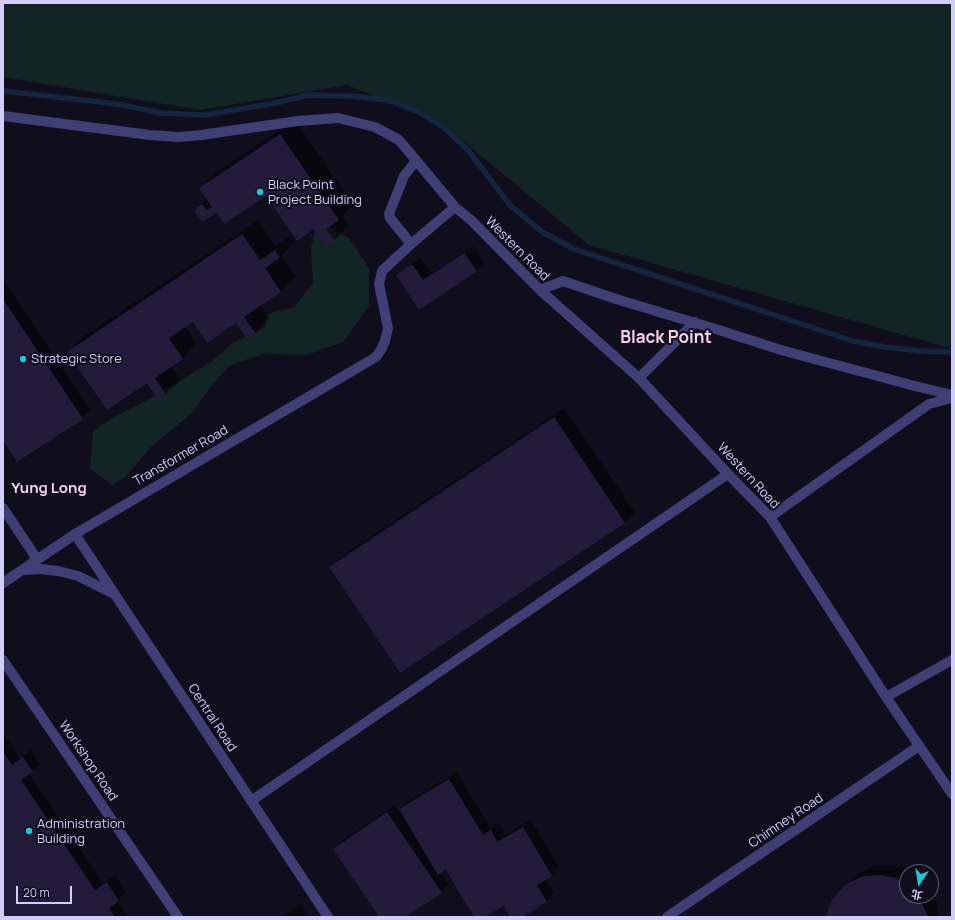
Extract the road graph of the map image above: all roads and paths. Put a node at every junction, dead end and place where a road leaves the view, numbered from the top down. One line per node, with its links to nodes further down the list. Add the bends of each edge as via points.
1 (3, 116): 2 (lane, Western Road, via 178,137 338,118 375,127 399,140)
2 (416, 162): 3 (lane, Western Road); 4 (lane, via 404,176 390,214 390,218)
3 (455, 207): 4 (lane); 5 (lane, Western Road)
4 (411, 244): 12 (lane, Transformer Road, via 382,271 379,284 388,328 382,348 376,356)
5 (540, 290): 6 (lane, via 563,281); 7 (lane, Western Road)
6 (695, 322): 7 (lane); 8 (lane, via 781,350)
7 (639, 378): 9 (lane, Western Road)
8 (952, 396): 11 (lane, via 929,404)
9 (728, 474): 11 (lane, Western Road); 22 (lane)
10 (3, 508): 13 (lane)
11 (770, 517): 19 (lane, Western Road)
12 (75, 534): 13 (lane, Transformer Road); 16 (lane, Central Road)
13 (37, 559): 14 (lane, Transformer Road)
14 (23, 570): 15 (lane, Transformer Road); 16 (lane, via 41,569 72,574)
15 (3, 583)
16 (114, 594): 22 (lane, Central Road)
17 (3, 660): 23 (lane, Workshop Road)
18 (952, 660): 19 (lane)
19 (886, 697): 20 (lane, Western Road)
20 (919, 746): 21 (lane, Western Road); 25 (lane, Chimney Road)
21 (952, 794)
22 (251, 800): 24 (lane, Central Road)
23 (178, 917)
24 (328, 917)
25 (667, 917)

